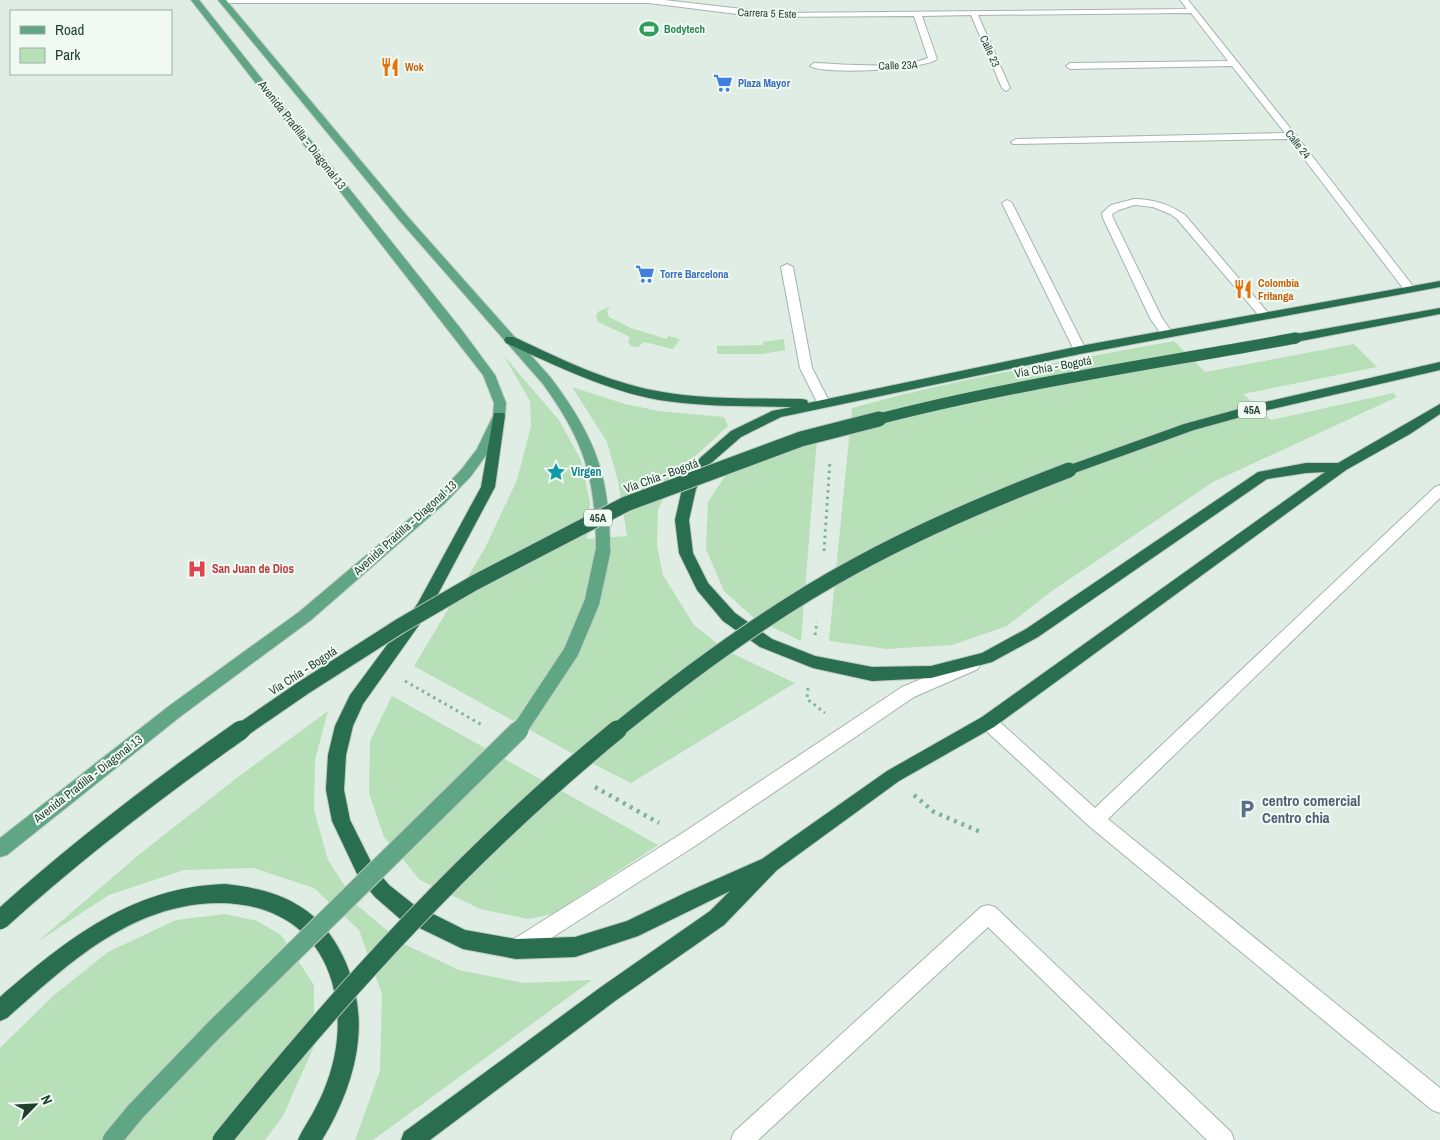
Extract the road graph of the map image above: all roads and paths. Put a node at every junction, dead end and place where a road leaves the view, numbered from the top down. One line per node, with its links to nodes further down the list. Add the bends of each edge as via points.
1 (195, 0): 26 (main road, Avenida Pradilla - Diagonal 13, via 489,375 500,403)
2 (222, 0): 4 (street, Carrera 5 Este); 21 (main road, Avenida Pradilla - Diagonal 13)
3 (1184, 0): 5 (street, Calle 24)
4 (542, 1): 6 (street, Carrera 5 Este, via 649,1 758,14)
5 (1192, 11): 7 (street, Carrera 5 Este); 8 (street, Calle 24)
6 (917, 14): 7 (street, Carrera 5 Este); 9 (street, Calle 23A, via 933,59 929,62 909,66)
7 (974, 14): 11 (street, Calle 23)
8 (1233, 63): 10 (street); 12 (street, Calle 24)
9 (814, 66)
10 (1070, 66)
11 (1006, 88)
12 (1292, 136): 13 (street); 17 (street, Calle 24)
13 (1016, 142)
14 (1007, 203): 22 (street)
15 (788, 267): 24 (street, via 806,368)
16 (1440, 284): 17 (highway)
17 (1410, 290): 19 (highway)
18 (1440, 311): 34 (highway, Vía Chía - Bogotá / 45A, bridge, via 920,408 801,439 626,504 474,583 303,688 175,776 51,874)
19 (1265, 316): 20 (highway); 20 (street, via 1173,210 1130,202 1112,207 1107,213 1108,218)
20 (1166, 334): 22 (highway)
21 (510, 340): 24 (highway, via 600,381 640,392 722,402); 38 (main road, Avenida Pradilla - Diagonal 13, bridge, via 566,405 594,462 601,490 603,551 592,602 570,652 517,733 213,1031 136,1110)
22 (1080, 350): 24 (highway)
23 (1440, 366): 39 (highway, 45A, bridge, via 1189,427 1069,470 989,501 909,538 826,582 742,635 656,698 565,773 468,862 364,971)
24 (824, 403): 29 (highway, via 777,414 736,434 705,461 689,489 682,520 686,553 702,586 729,617 766,643 813,662 872,674 932,672)
25 (1440, 408): 27 (highway)
26 (499, 416): 32 (main road, Avenida Pradilla - Diagonal 13, via 483,450 466,473 426,512 305,616 175,711); 35 (highway, via 488,487 424,607 356,700 344,726 337,755 335,790 341,821 366,872 382,891 406,911 464,939)
27 (1341, 467): 29 (highway, via 1306,468 1263,475 1032,633); 30 (highway)
28 (1440, 490): 31 (street)
29 (986, 658): 35 (street, via 908,692 688,840)
30 (988, 722): 31 (street); 33 (highway, via 893,776)
31 (1094, 820): 37 (street)
32 (0, 849)
33 (770, 864): 35 (highway, via 632,929 575,947); 41 (highway, via 717,918 600,1000)
34 (0, 920)
35 (516, 948)
36 (0, 1011): 40 (highway, via 51,966 103,928 149,906 198,894 238,893 275,902 302,918 327,944 341,973 348,1014 347,1046 336,1087 318,1129)
37 (1440, 1102)
38 (112, 1140)
39 (222, 1140)
40 (309, 1140)
41 (412, 1140)
42 (742, 1140): 43 (street, via 988,914)
43 (1223, 1140)

